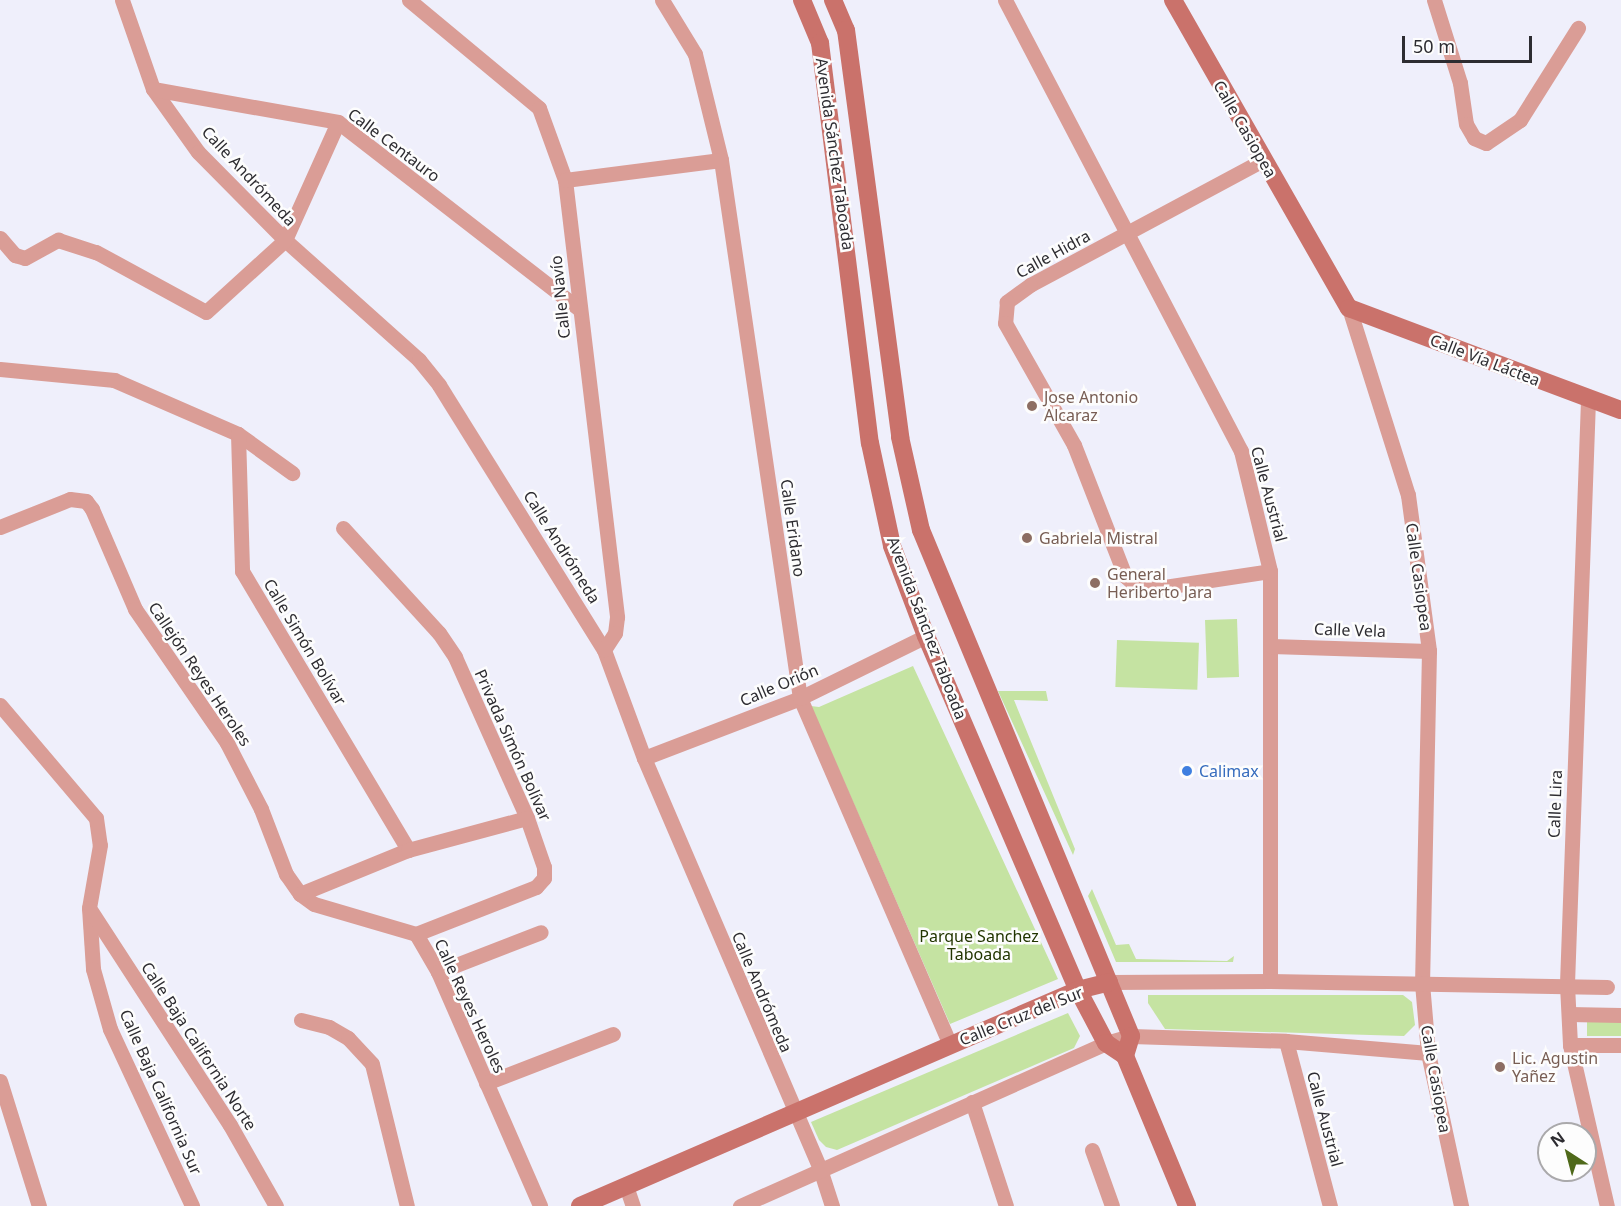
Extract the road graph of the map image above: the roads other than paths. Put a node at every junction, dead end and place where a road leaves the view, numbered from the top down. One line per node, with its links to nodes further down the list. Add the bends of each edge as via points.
1 (122, 0): 10 (street, Calle Andrómeda, via 125,19)
2 (409, 0): 14 (street, Calle Navío, via 539,108)
3 (662, 0): 12 (street, Calle Eridano, via 695,54)
4 (802, 0): 28 (main road, Avenida Sánchez Taboada, via 820,43 870,443 892,546)
5 (833, 0): 43 (main road, Avenida Sánchez Taboada, via 846,30 900,437 921,530)
6 (1005, 0): 15 (street, Calle Austrial)
7 (1173, 0): 13 (main road, Calle Casiopea)
8 (1434, 0): 9 (street, via 1460,83 1466,124 1474,138 1486,143 1520,120)
9 (1578, 28)
10 (153, 90): 11 (street, Calle Centauro); 17 (street, Calle Andrómeda, via 198,152)
11 (338, 122): 17 (street); 19 (street, Calle Centauro)
12 (721, 160): 14 (street); 32 (street, Calle Eridano)
13 (1263, 160): 15 (street, Calle Hidra); 18 (main road, Calle Casiopea)
14 (565, 180): 19 (street, Calle Navío)
15 (1130, 232): 27 (street, Calle Austrial, via 1241,451); 27 (street, Calle Hidra, via 1022,291 1007,302 1005,323 1074,445 1125,576 1136,586 1151,589)
16 (0, 238): 17 (street, via 15,255 25,258 58,240 96,252 206,312)
17 (285, 240): 30 (street, Calle Andrómeda, via 397,338 439,385)
18 (1349, 308): 21 (main road, Calle Vía Láctea); 31 (street, Calle Casiopea, via 1408,495)
19 (579, 309): 30 (street, Calle Navío, via 617,617 615,633)
20 (0, 369): 23 (street, via 114,380)
21 (1588, 400): 22 (main road, Calle Vía Láctea); 45 (street, Calle Lira)
22 (1621, 410)
23 (238, 434): 24 (street); 36 (street, Calle Simón Bolívar, via 242,571)
24 (292, 473)
25 (0, 527): 37 (street, Callejón Reyes Heroles, via 70,499 86,501 97,517 135,609 228,743 261,809 286,874)
26 (343, 528): 35 (street, Privada Simón Bolívar, via 438,633 454,657)
27 (1270, 571): 29 (street, Calle Austrial)
28 (926, 636): 32 (street, Calle Orión); 47 (main road, Avenida Sánchez Taboada)
29 (1271, 646): 31 (street, Calle Vela); 42 (street, Calle Austrial)
30 (604, 650): 34 (street, Calle Andrómeda)
31 (1429, 651): 44 (street, Calle Casiopea)
32 (800, 698): 34 (street, Calle Orión); 55 (street, Calle Eridano)
33 (0, 705): 38 (street, Calle Baja California Sur, via 96,818 100,846)
34 (644, 758): 63 (street, Calle Andrómeda)
35 (527, 818): 36 (street); 40 (street, Privada Simón Bolívar, via 544,867 544,878 536,887)
36 (408, 850): 37 (street)
37 (300, 894): 40 (street, Calle Reyes Heroles, via 314,904)
38 (89, 908): 68 (street, Calle Baja California Sur, via 93,969 110,1029); 69 (street, Calle Baja California Norte, via 230,1125)
39 (541, 932): 41 (street)
40 (416, 934): 41 (street, Calle Reyes Heroles)
41 (438, 972): 61 (street, Calle Reyes Heroles)
42 (1270, 981): 43 (street, Calle Cruz del Sur); 44 (street, Calle Cruz del Sur)
43 (1109, 982): 47 (main road, Calle Cruz del Sur); 52 (main road, Avenida Sánchez Taboada)
44 (1422, 982): 45 (street, Calle Cruz del Sur); 58 (street, Calle Casiopea)
45 (1567, 985): 46 (street, Calle Cruz del Sur); 48 (street, Calle Lira)
46 (1607, 987)
47 (1078, 990): 54 (main road, Avenida Sánchez Taboada); 55 (main road, Calle Cruz del Sur)
48 (1569, 1014): 49 (street); 56 (street, Calle Lira)
49 (1621, 1015)
50 (301, 1020): 70 (street, via 329,1027 348,1038 372,1064)
51 (613, 1034): 61 (street)
52 (1131, 1036): 53 (street); 54 (street); 59 (main road)
53 (1286, 1041): 58 (street); 79 (street, Calle Austrial)
54 (1106, 1043): 59 (main road); 62 (street)
55 (950, 1045): 63 (main road, Calle Cruz del Sur)
56 (1570, 1045): 57 (street); 81 (street, Calle Lira)
57 (1621, 1045)
58 (1428, 1053): 80 (street, Calle Casiopea)
59 (1125, 1056): 78 (main road)
60 (0, 1081): 67 (street)
61 (486, 1083): 71 (street, Calle Reyes Heroles)
62 (972, 1102): 65 (street); 76 (street)
63 (795, 1114): 65 (street, Calle Andrómeda); 66 (main road, Calle Cruz del Sur)
64 (1092, 1150): 77 (street)
65 (820, 1169): 74 (street); 75 (street, Calle Andrómeda)
66 (626, 1186): 72 (main road, Calle Cruz del Sur); 73 (street)
67 (39, 1206)
68 (192, 1206)
69 (276, 1206)
70 (407, 1206)
71 (540, 1206)
72 (579, 1206)
73 (633, 1206)
74 (740, 1206)
75 (832, 1206)
76 (1006, 1206)
77 (1112, 1206)
78 (1187, 1206)
79 (1330, 1206)
80 (1461, 1206)
81 (1607, 1206)

